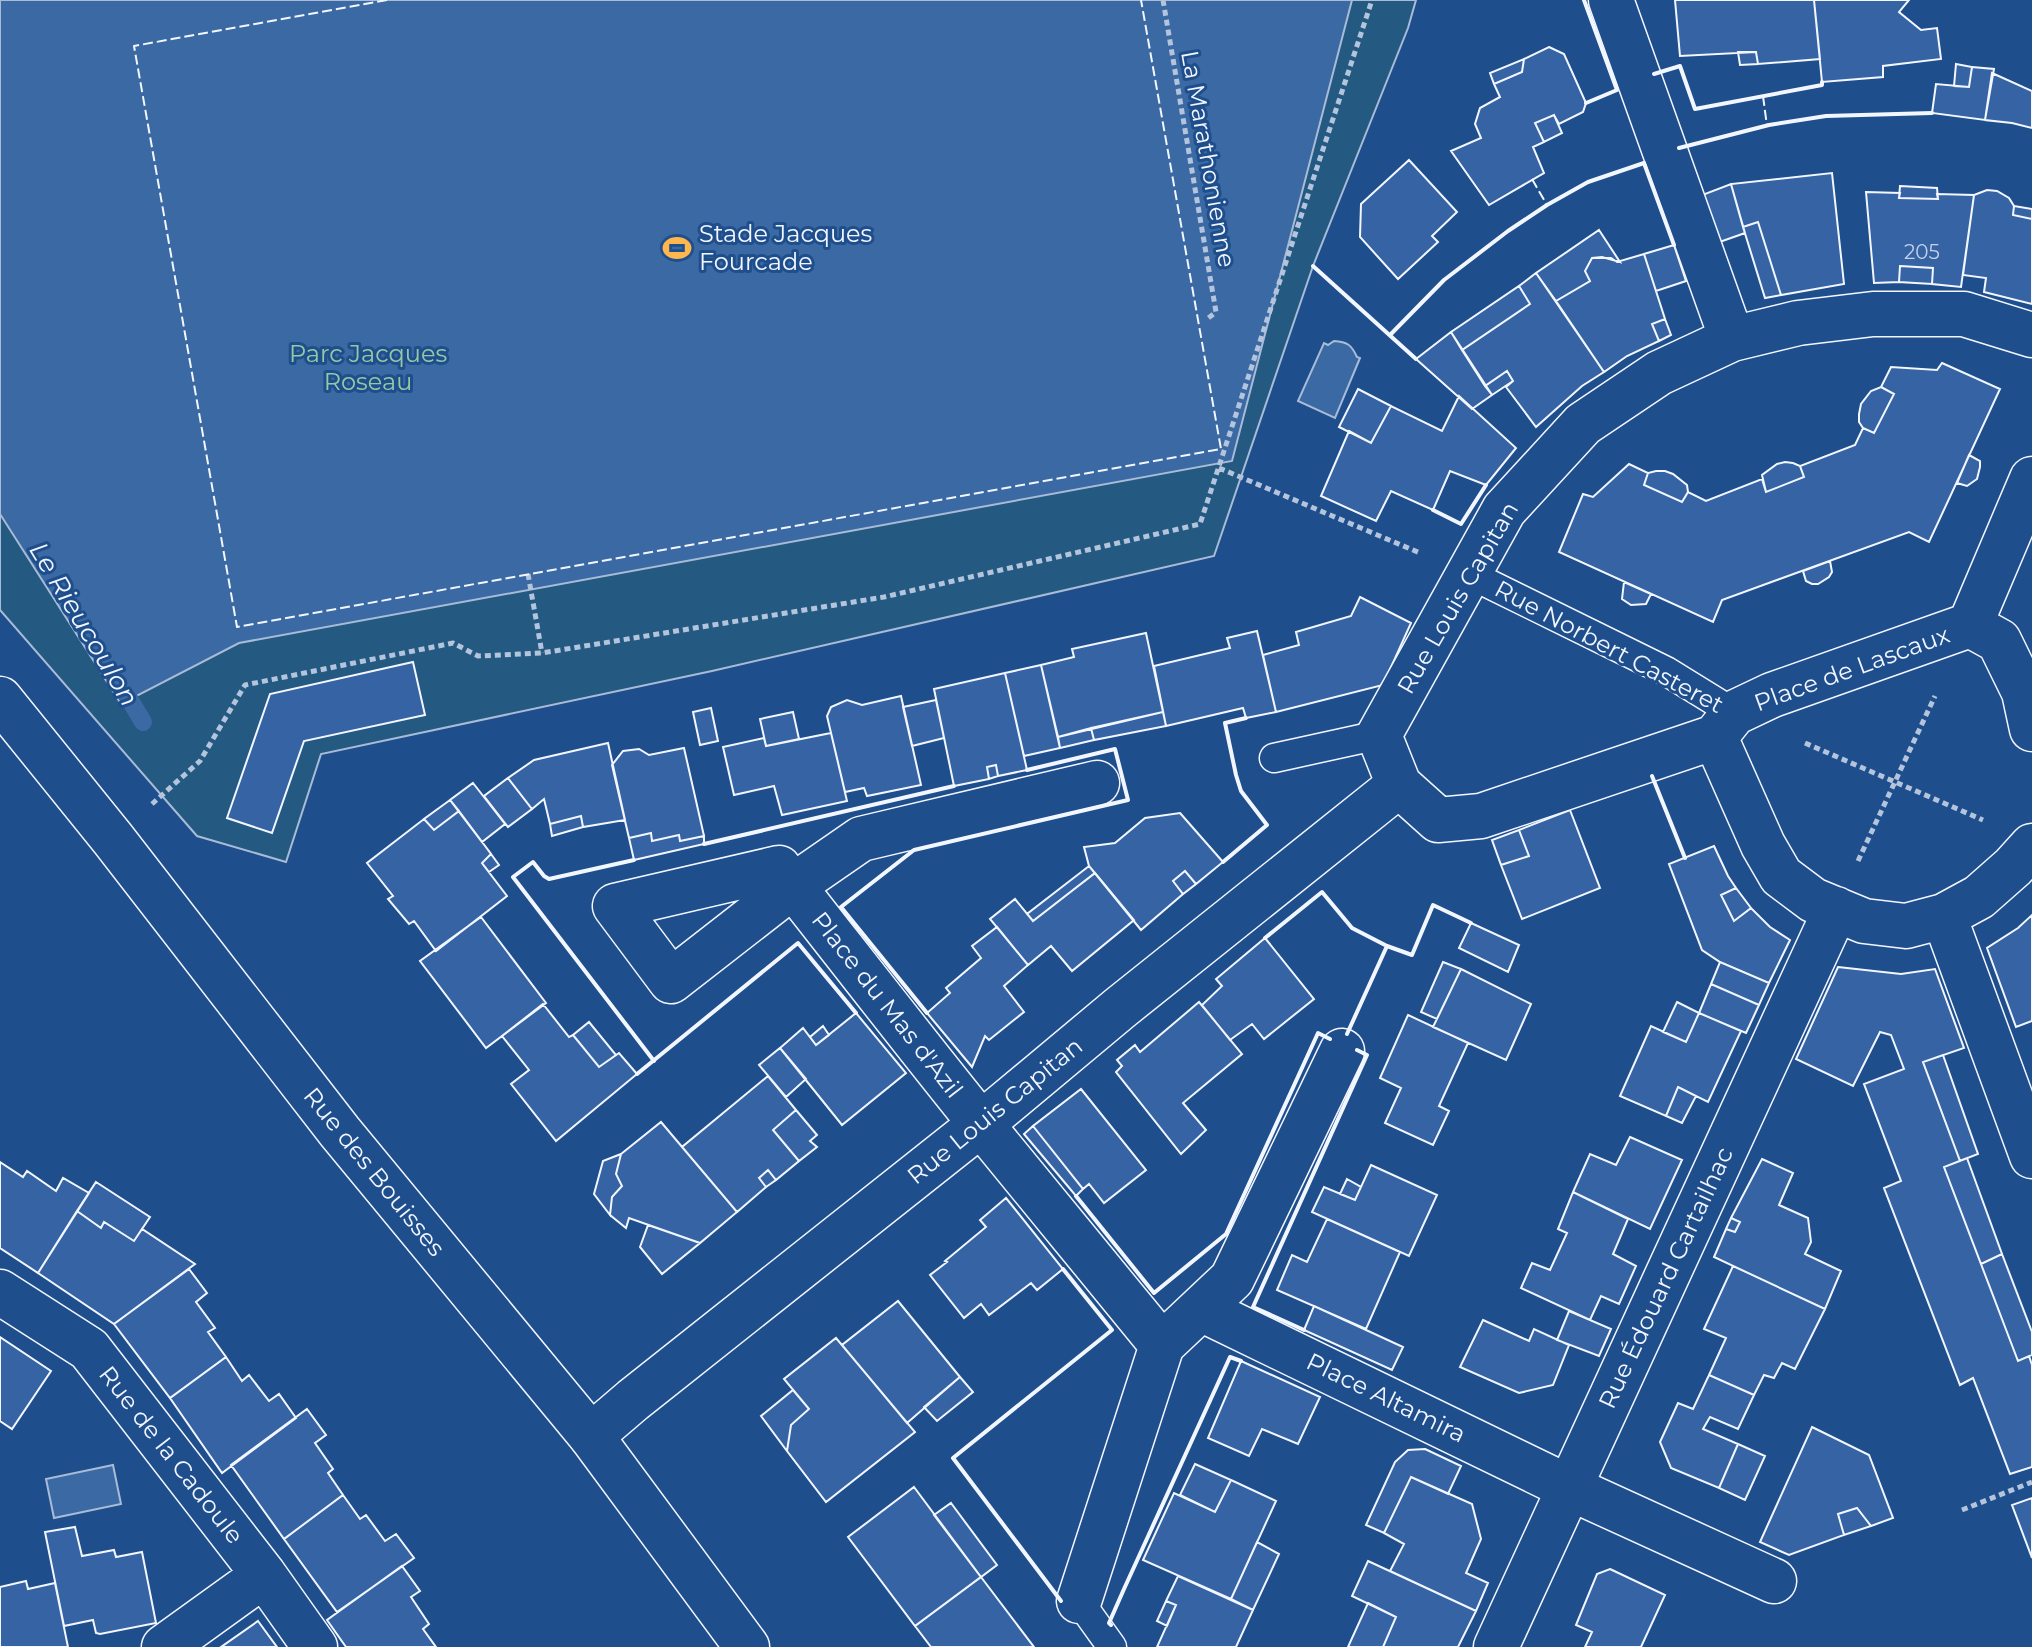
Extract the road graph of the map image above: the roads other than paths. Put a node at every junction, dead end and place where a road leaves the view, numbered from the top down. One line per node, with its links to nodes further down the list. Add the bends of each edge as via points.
1 (1611, 0): 3 (street)
2 (2032, 335): 3 (street, Rue Louis Capitan, via 1964,314 1873,314 1798,323)
3 (1732, 339): 5 (street, Rue Louis Capitan, via 1659,373 1583,424 1504,510)
4 (2032, 479): 6 (street)
5 (1469, 574): 8 (lane, Rue Norbert Casteret, via 1666,671); 10 (street, Rue Louis Capitan)
6 (1970, 625): 8 (street, Place de Lascaux, via 1772,695); 9 (street, Place de Lascaux, via 1999,641 2024,692)
7 (0, 699): 23 (street, Rue des Bouisses, via 340,1132)
8 (1724, 725): 13 (street, via 1481,816 1438,820); 15 (street, via 1763,845 1781,876 1813,900)
9 (2032, 729)
10 (1379, 735): 11 (lane); 13 (street)
11 (1274, 758)
12 (1097, 783): 18 (street, Place du Mas d'Azil, via 861,839 793,886)
13 (1399, 785): 18 (street, Rue Louis Capitan)
14 (2014, 836): 16 (street, via 2013,867 1979,897)
15 (1836, 909): 16 (street, via 1864,921 1906,926); 24 (street, Rue Édouard Cartailhac)
16 (1944, 916): 19 (street)
17 (1342, 1051): 21 (street, via 1232,1279)
18 (981, 1124): 22 (street); 23 (street, Rue Louis Capitan)
19 (2032, 1156)
20 (0, 1292): 25 (street, Rue de la Cadoule, via 89,1349)
21 (1201, 1309): 22 (street); 24 (street, Place Altamira)
22 (1162, 1345): 27 (street)
23 (591, 1436): 30 (street, Rue des Bouisses)
24 (1570, 1488): 26 (street, Place Altamira); 32 (street, Rue Édouard Cartailhac)
25 (264, 1575): 28 (street); 29 (street, Rue de la Cadoule)
26 (1774, 1581)
27 (1079, 1601): 31 (lane)
28 (164, 1647)
29 (315, 1647)
30 (747, 1647)
31 (1112, 1647)
32 (1496, 1647)

